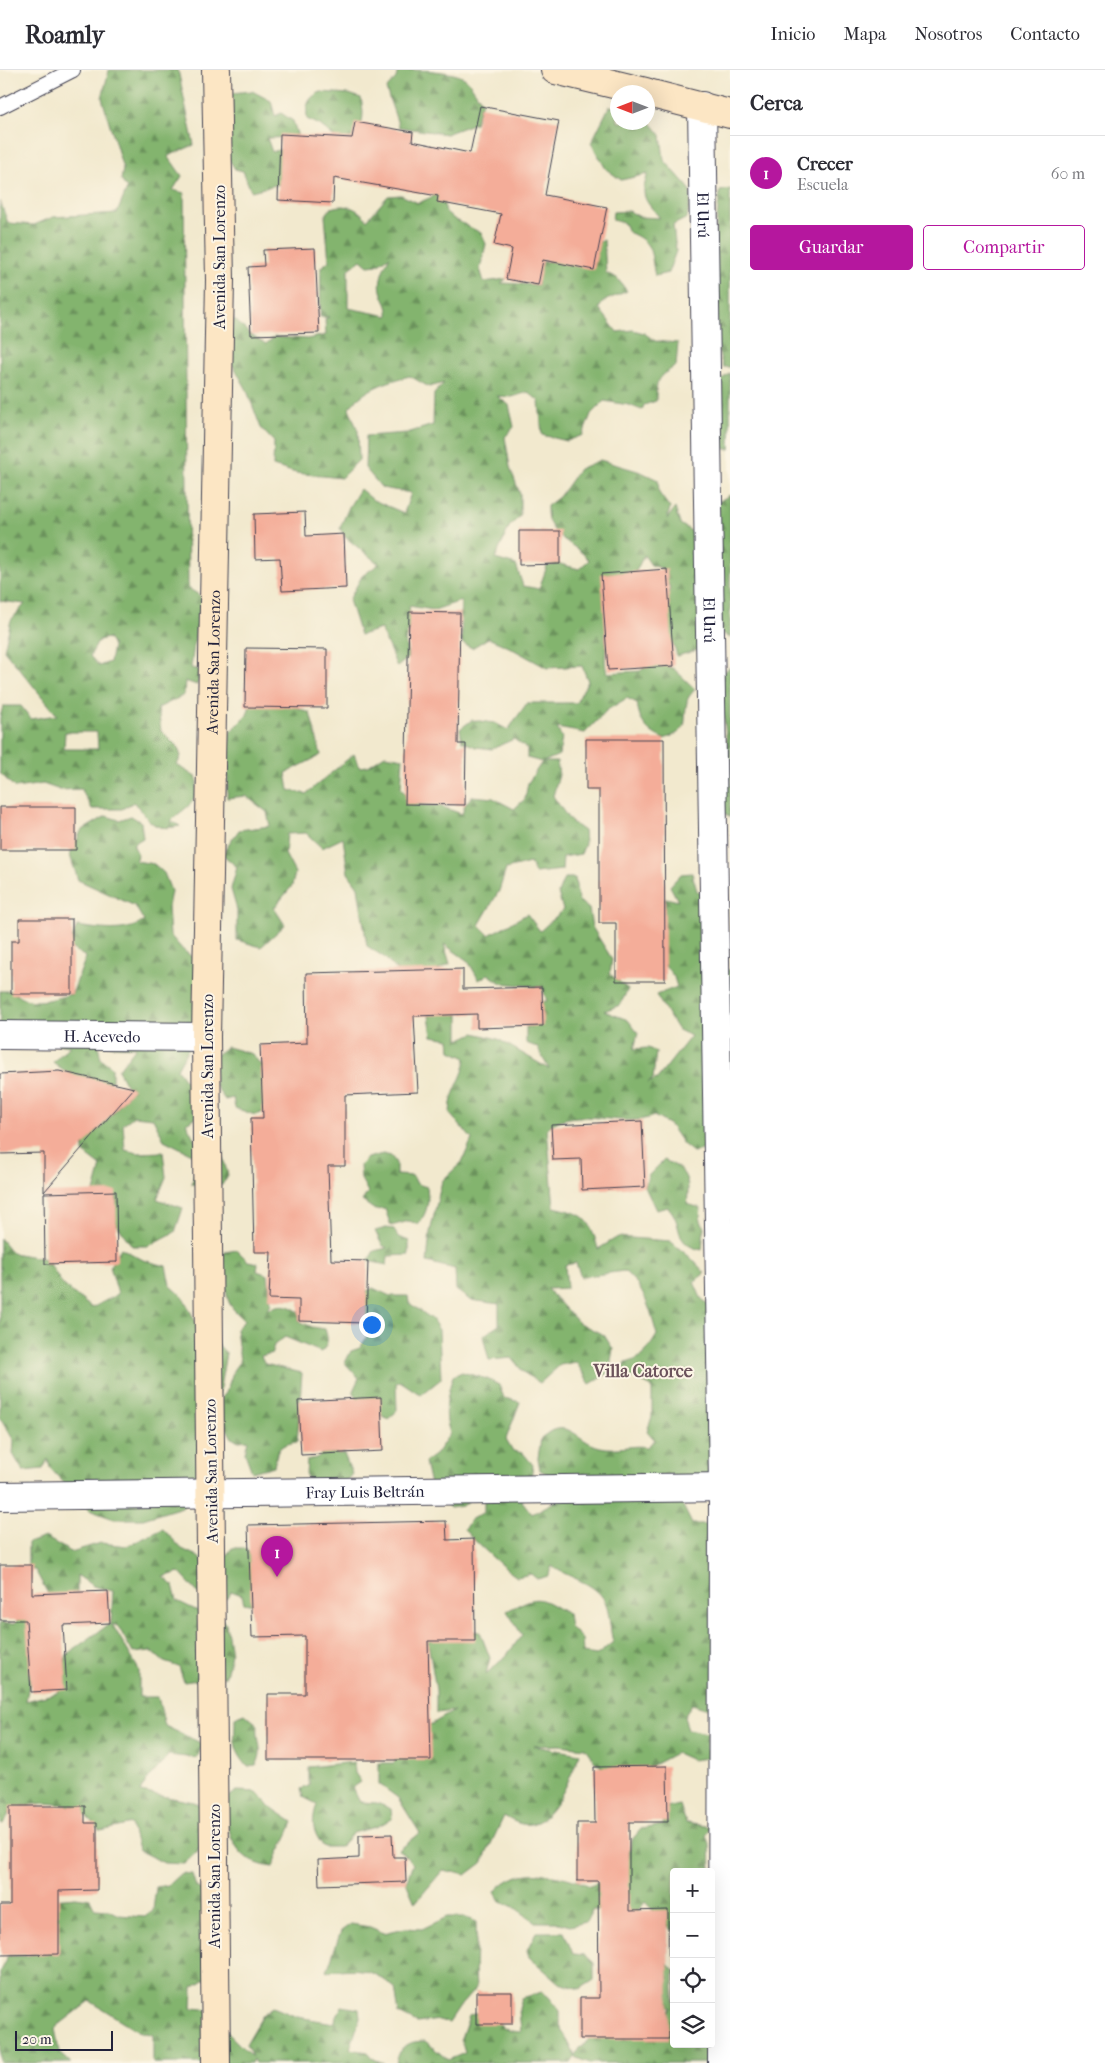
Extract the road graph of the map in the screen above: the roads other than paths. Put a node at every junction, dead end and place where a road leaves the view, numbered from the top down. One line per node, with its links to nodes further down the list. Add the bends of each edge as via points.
1 (73, 70): 7 (lane)
2 (216, 70): 10 (street, Avenida San Lorenzo, via 220,280)
3 (555, 70): 4 (street)
4 (615, 85)
5 (655, 95): 6 (street)
6 (702, 106): 8 (street); 11 (street, El Urú)
7 (0, 107)
8 (730, 114)
9 (0, 1035): 10 (street, H. Acevedo)
10 (206, 1037): 12 (street, Avenida San Lorenzo)
11 (726, 1487): 12 (street, Fray Luis Beltrán); 15 (street, El Urú)
12 (211, 1495): 13 (street, Fray Luis Beltrán); 14 (street, Avenida San Lorenzo)
13 (0, 1496)
14 (216, 2063)
15 (722, 2063)

